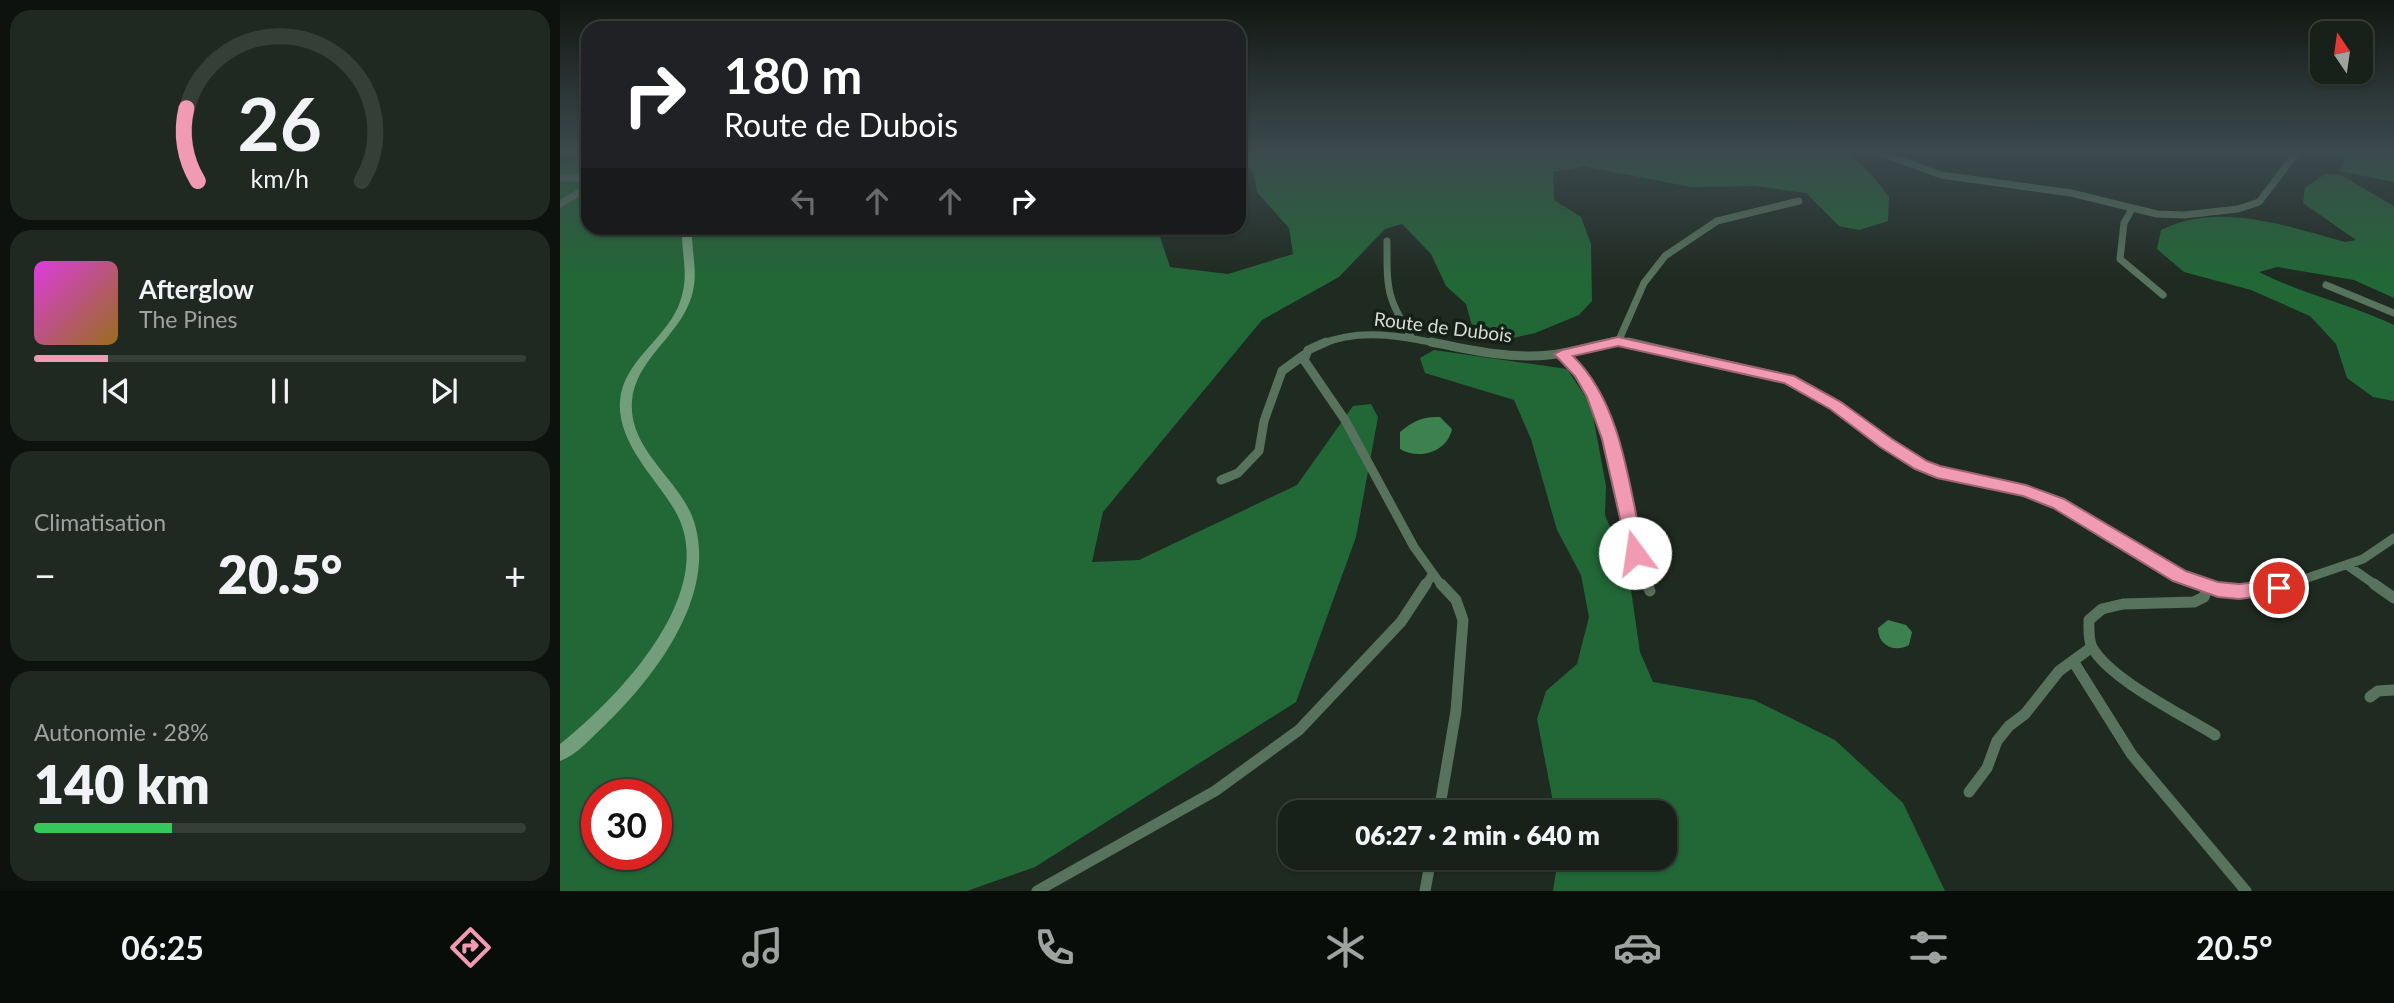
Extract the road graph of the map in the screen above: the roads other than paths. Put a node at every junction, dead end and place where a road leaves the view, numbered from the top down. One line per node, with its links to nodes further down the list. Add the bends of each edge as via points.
1 (577, 194): 5 (street)
2 (2077, 194): 6 (street)
3 (2266, 194): 6 (street, via 2259,202 2238,209 2184,215)
4 (1799, 201): 13 (street, via 1717,220 1665,256 1644,283)
5 (560, 204)
6 (2132, 209): 10 (street, via 2124,223 2120,259)
7 (686, 235): 28 (main road, via 691,272 685,301 638,366 625,402 632,437 686,517 693,562 690,586 658,650 625,694)
8 (1387, 241): 12 (street, via 1392,306)
9 (2326, 285): 11 (street)
10 (2163, 295)
11 (2394, 313)
12 (1412, 338): 14 (street, Route de Dubois, via 1501,355); 15 (street, Route de Dubois, via 1351,337 1318,344)
13 (1618, 342): 14 (street, Route de Dubois); 20 (street, Route de Dubois, via 1789,379 1836,405 1921,465 2026,491 2059,504 2168,569)
14 (1562, 354): 21 (street, via 1581,373 1595,397 1610,439 1635,553)
15 (1304, 355): 16 (street, Route de Dubois, via 1282,371 1264,421 1259,452 1238,473); 19 (street)
16 (1221, 480)
17 (2394, 538): 18 (street, Route de Dubois)
18 (2347, 565): 20 (street, Route de Dubois, via 2279,588 2239,591); 22 (street)
19 (1432, 575): 30 (street, via 1456,600 1463,620 1456,711); 32 (street, via 1401,622 1298,730 1215,790)
20 (2208, 586): 23 (street, via 2204,597 2194,602 2102,609 2089,620)
21 (1650, 591)
22 (2394, 598)
23 (2092, 647): 24 (street); 27 (street, via 2113,669)
24 (2073, 661): 29 (street, via 1997,741 1987,768); 34 (street, via 2132,755)
25 (2394, 690): 26 (street, via 2378,691)
26 (2370, 697)
27 (2215, 735)
28 (560, 754)
29 (1969, 792)
30 (1440, 800)
31 (1428, 870): 33 (street)
32 (1037, 891)
33 (1425, 891)
34 (2246, 891)

